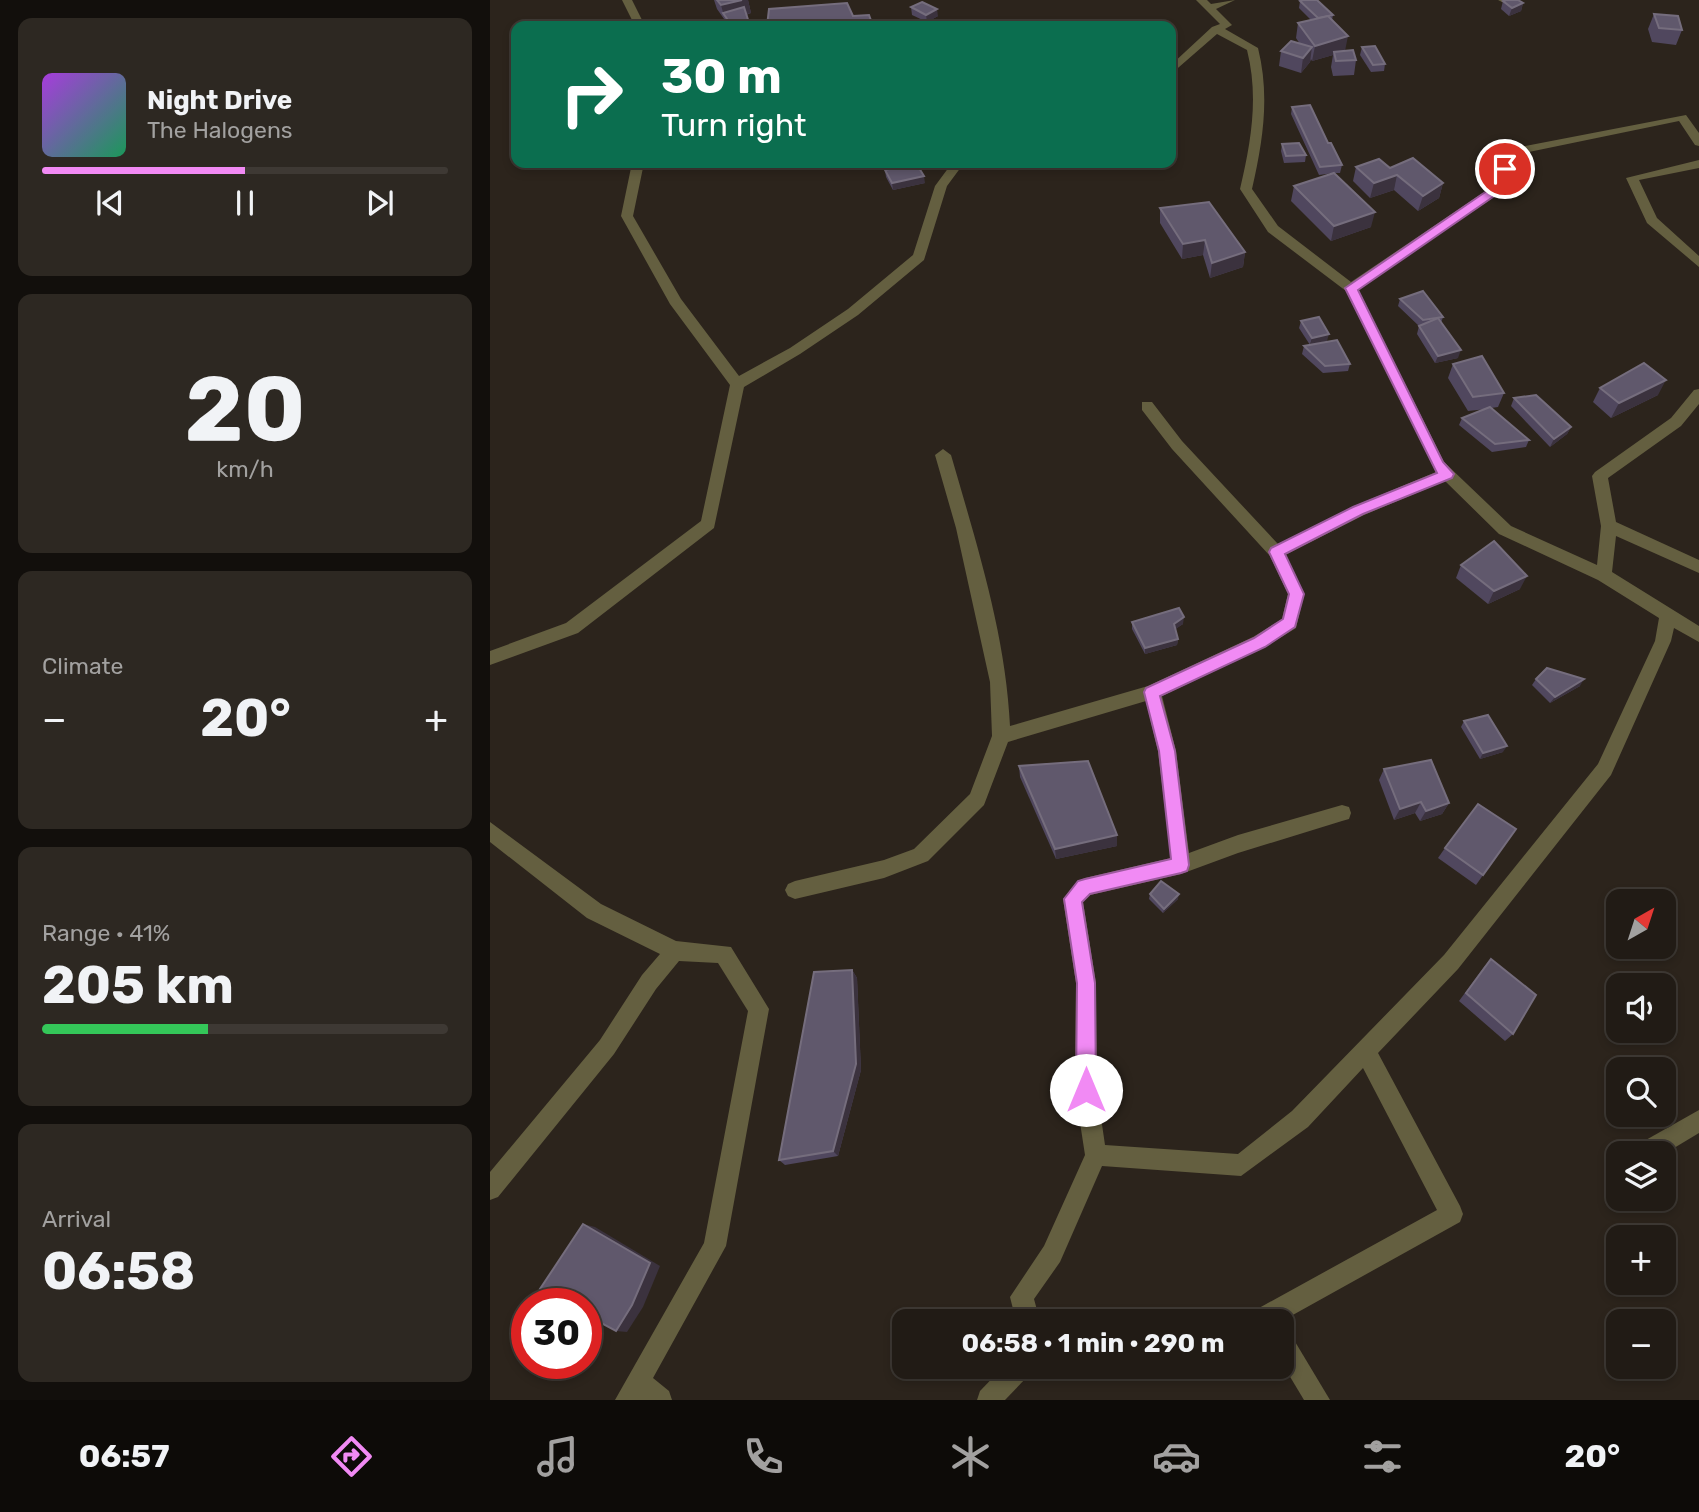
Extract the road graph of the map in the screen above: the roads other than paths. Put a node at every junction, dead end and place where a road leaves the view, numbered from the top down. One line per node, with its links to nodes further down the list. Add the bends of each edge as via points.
1 (627, 0): 4 (street)
2 (1230, 0): 3 (street)
3 (1205, 4): 5 (street, via 1227,25)
4 (638, 21)
5 (1216, 29): 6 (street); 12 (street, via 1252,48 1259,69 1261,126 1246,189 1273,229)
6 (1176, 66)
7 (1699, 142): 12 (street, via 1682,117 1508,153 1502,186)
8 (1699, 164): 11 (street, via 1632,178 1652,220)
9 (637, 168): 13 (street, via 627,216 675,301)
10 (954, 168): 13 (street, via 941,186 919,257 853,312)
11 (1699, 263)
12 (1351, 288): 17 (street, via 1438,465)
13 (737, 384): 24 (street, via 708,524 572,628)
14 (1699, 394): 18 (street, via 1676,422 1600,476)
15 (1147, 406): 19 (street)
16 (943, 455): 26 (street, via 999,682)
17 (1447, 474): 19 (street); 21 (street, via 1505,530)
18 (1609, 526): 20 (street); 21 (street)
19 (1276, 552): 25 (street, via 1296,594 1290,623)
20 (1699, 567)
21 (1604, 575): 22 (street)
22 (1668, 614): 23 (street); 32 (street, via 1663,641 1605,769 1451,962)
23 (1699, 635)
24 (490, 658)
25 (1152, 692): 26 (street); 29 (street, via 1167,751)
26 (1001, 736): 30 (street, via 977,799 920,855 884,869)
27 (1342, 813): 29 (street)
28 (491, 834): 31 (street, via 594,911)
29 (1181, 865): 35 (street, via 1085,887 1073,899 1086,983 1086,1090)
30 (795, 890)
31 (675, 951): 36 (street, via 607,1047); 41 (street, via 724,954 759,1009 715,1245)
32 (1365, 1051): 35 (street, via 1300,1119 1241,1165); 38 (street, via 1452,1214)
33 (1699, 1121): 34 (street)
34 (1665, 1141)
35 (1096, 1155): 37 (street, via 1052,1254 1022,1297)
36 (490, 1189)
37 (1025, 1309)
38 (1280, 1309)
39 (1294, 1361): 44 (street)
40 (1007, 1379): 43 (street)
41 (633, 1391): 42 (street)
42 (660, 1400)
43 (989, 1400)
44 (1318, 1400)

